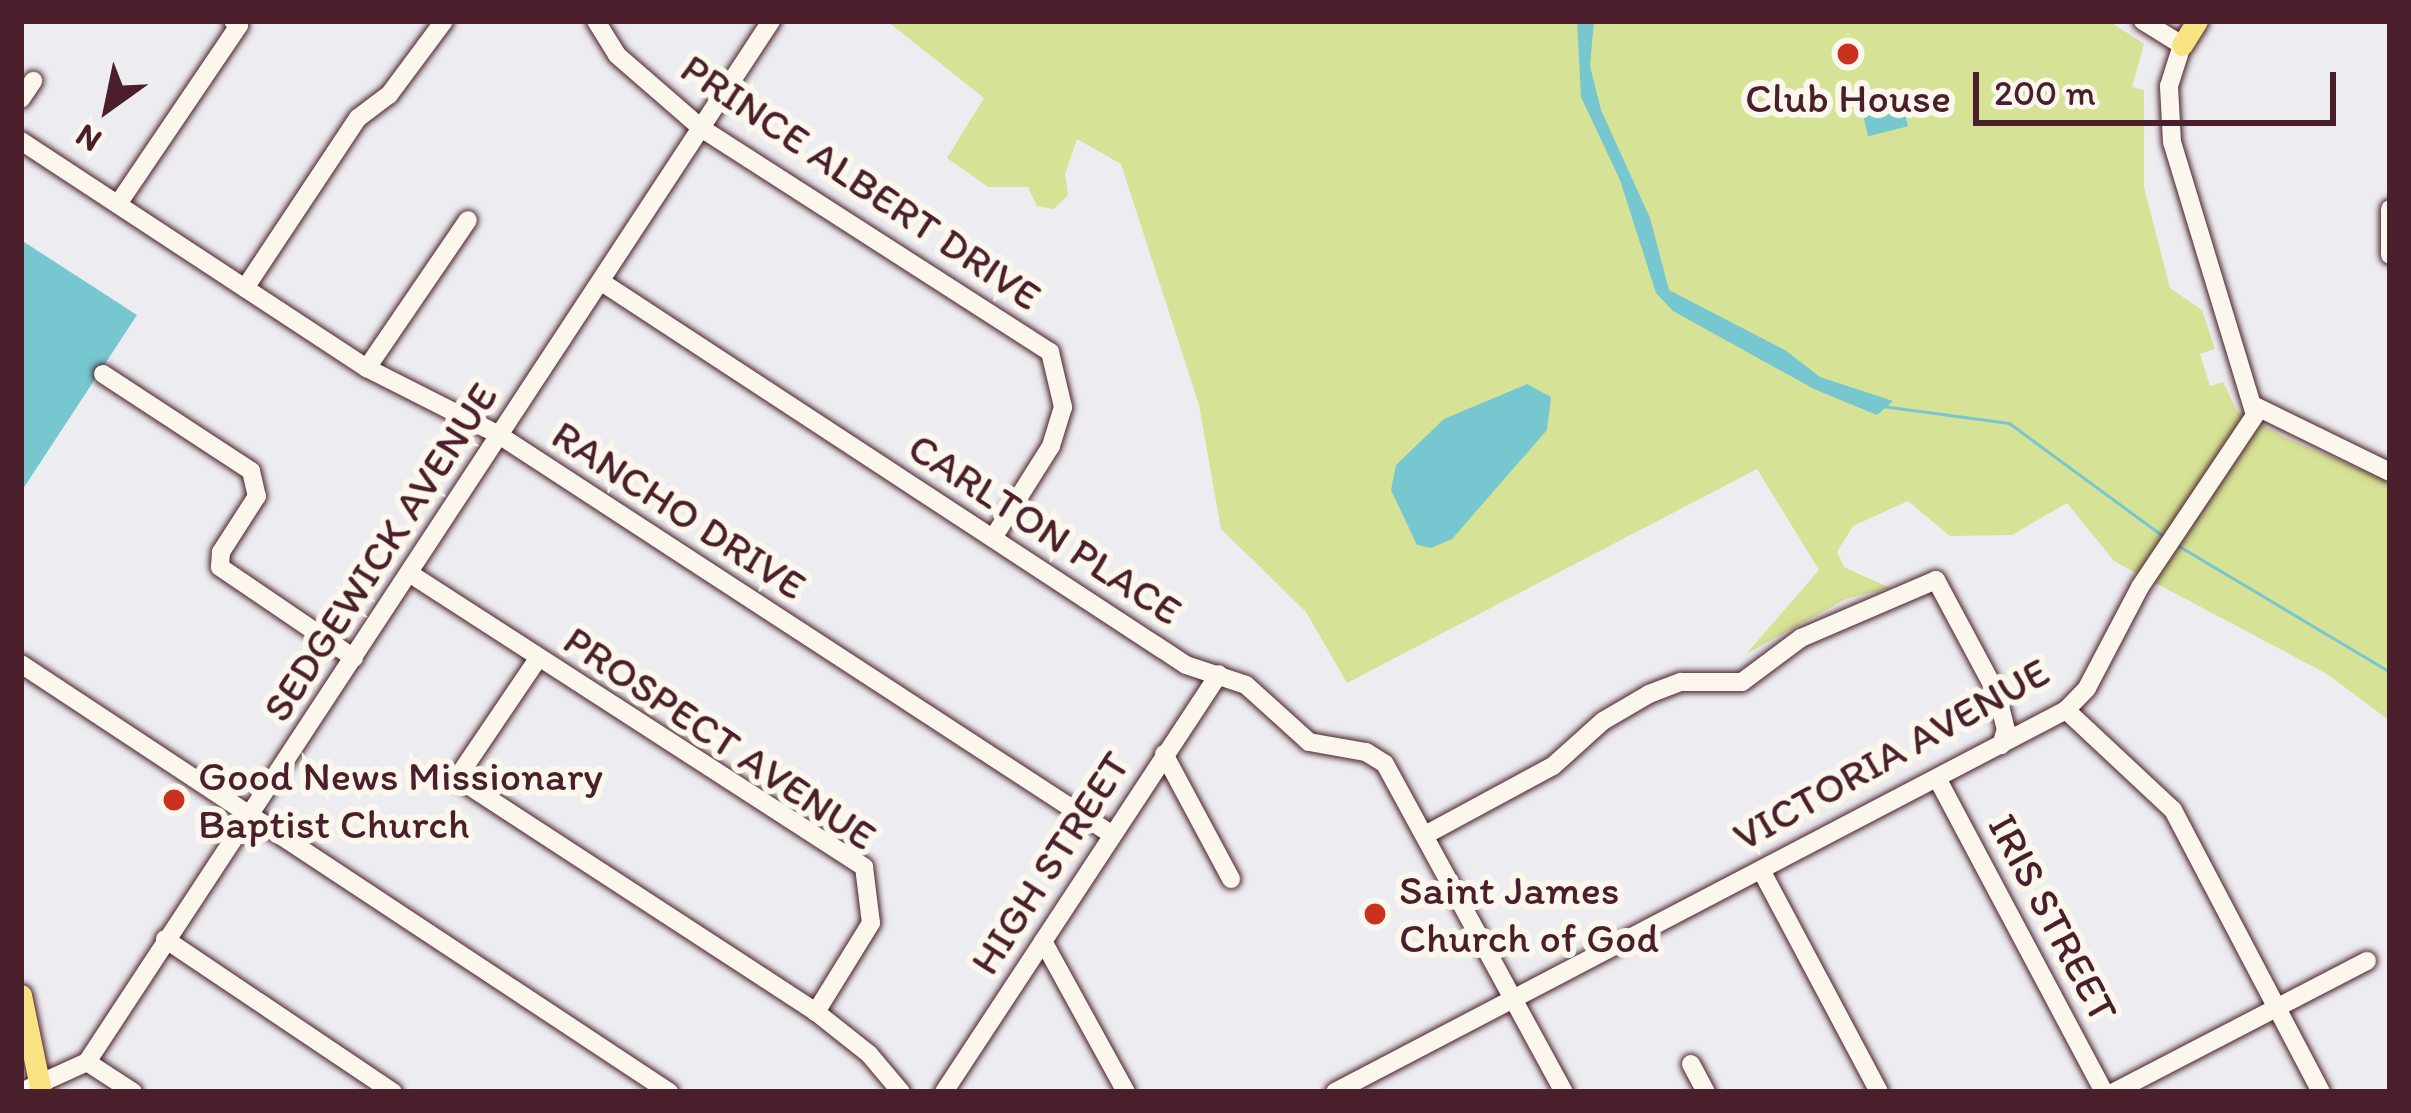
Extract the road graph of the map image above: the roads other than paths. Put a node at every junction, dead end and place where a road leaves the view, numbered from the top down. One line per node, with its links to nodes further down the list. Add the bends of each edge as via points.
1 (444, 21): 17 (street, via 389,95 358,118)
2 (596, 21): 10 (street, PRINCE ALBERT DRIVE, via 617,55)
3 (772, 21): 10 (street, SEDGEWICK AVENUE)
4 (2197, 21): 7 (main road)
5 (236, 23): 12 (street)
6 (2150, 23): 7 (street)
7 (2182, 45): 20 (street, via 2169,86 2171,142)
8 (33, 81): 9 (street)
9 (21, 99)
10 (701, 128): 16 (street, SEDGEWICK AVENUE); 23 (street, PRINCE ALBERT DRIVE, via 1050,352 1063,407 1051,446)
11 (21, 141): 12 (street, RANCHO DRIVE)
12 (118, 204): 17 (street, RANCHO DRIVE)
13 (2390, 209): 15 (street)
14 (469, 220): 18 (street)
15 (2390, 256)
16 (603, 283): 21 (street, SEDGEWICK AVENUE); 23 (street, CARLTON PLACE)
17 (245, 288): 18 (street, RANCHO DRIVE)
18 (367, 368): 21 (street, RANCHO DRIVE)
19 (103, 374): 25 (street, via 251,471 257,496 220,552 220,567)
20 (2255, 406): 22 (street); 29 (street, VICTORIA AVENUE, via 2249,430)
21 (499, 436): 24 (street, SEDGEWICK AVENUE); 35 (street, RANCHO DRIVE)
22 (2390, 472)
23 (993, 538): 28 (street, CARLTON PLACE, via 1186,665)
24 (410, 573): 25 (street, SEDGEWICK AVENUE); 26 (street, PROSPECT AVENUE)
25 (354, 658): 33 (street, SEDGEWICK AVENUE)
26 (538, 660): 44 (street, PROSPECT AVENUE, via 864,867 871,923); 44 (street, via 457,778)
27 (21, 664): 33 (street)
28 (1219, 674): 31 (street, HIGH STREET); 34 (street, CARLTON PLACE, via 1246,685 1320,748 1379,758)
29 (2066, 710): 30 (street, VICTORIA AVENUE); 43 (street, via 2174,809)
30 (2000, 745): 32 (street, VICTORIA AVENUE); 34 (street, via 2004,717 1936,580 1801,638 1742,682 1681,682 1649,694 1553,766)
31 (1164, 754): 35 (street, HIGH STREET); 37 (street)
32 (1937, 778): 36 (street, VICTORIA AVENUE); 58 (street, IRIS STREET)
33 (249, 814): 38 (street, SEDGEWICK AVENUE); 51 (street)
34 (1427, 833): 42 (street, CARLTON PLACE)
35 (1111, 834): 39 (street, HIGH STREET)
36 (1761, 870): 42 (street, VICTORIA AVENUE); 57 (street)
37 (1231, 879)
38 (165, 939): 45 (street, SEDGEWICK AVENUE); 50 (street)
39 (1043, 941): 53 (street, HIGH STREET); 54 (street)
40 (2367, 961): 43 (street)
41 (21, 995): 47 (main road)
42 (1514, 1000): 48 (street, VICTORIA AVENUE); 55 (street, CARLTON PLACE)
43 (2278, 1011): 59 (street); 60 (street)
44 (816, 1012): 52 (street)
45 (87, 1062): 47 (street); 49 (street)
46 (1691, 1064): 56 (street)
47 (34, 1089)
48 (1339, 1091)
49 (134, 1092)
50 (393, 1092)
51 (668, 1092)
52 (901, 1092)
53 (944, 1092)
54 (1126, 1092)
55 (1564, 1092)
56 (1706, 1092)
57 (1879, 1092)
58 (2104, 1092)
59 (2114, 1092)
60 (2321, 1092)

